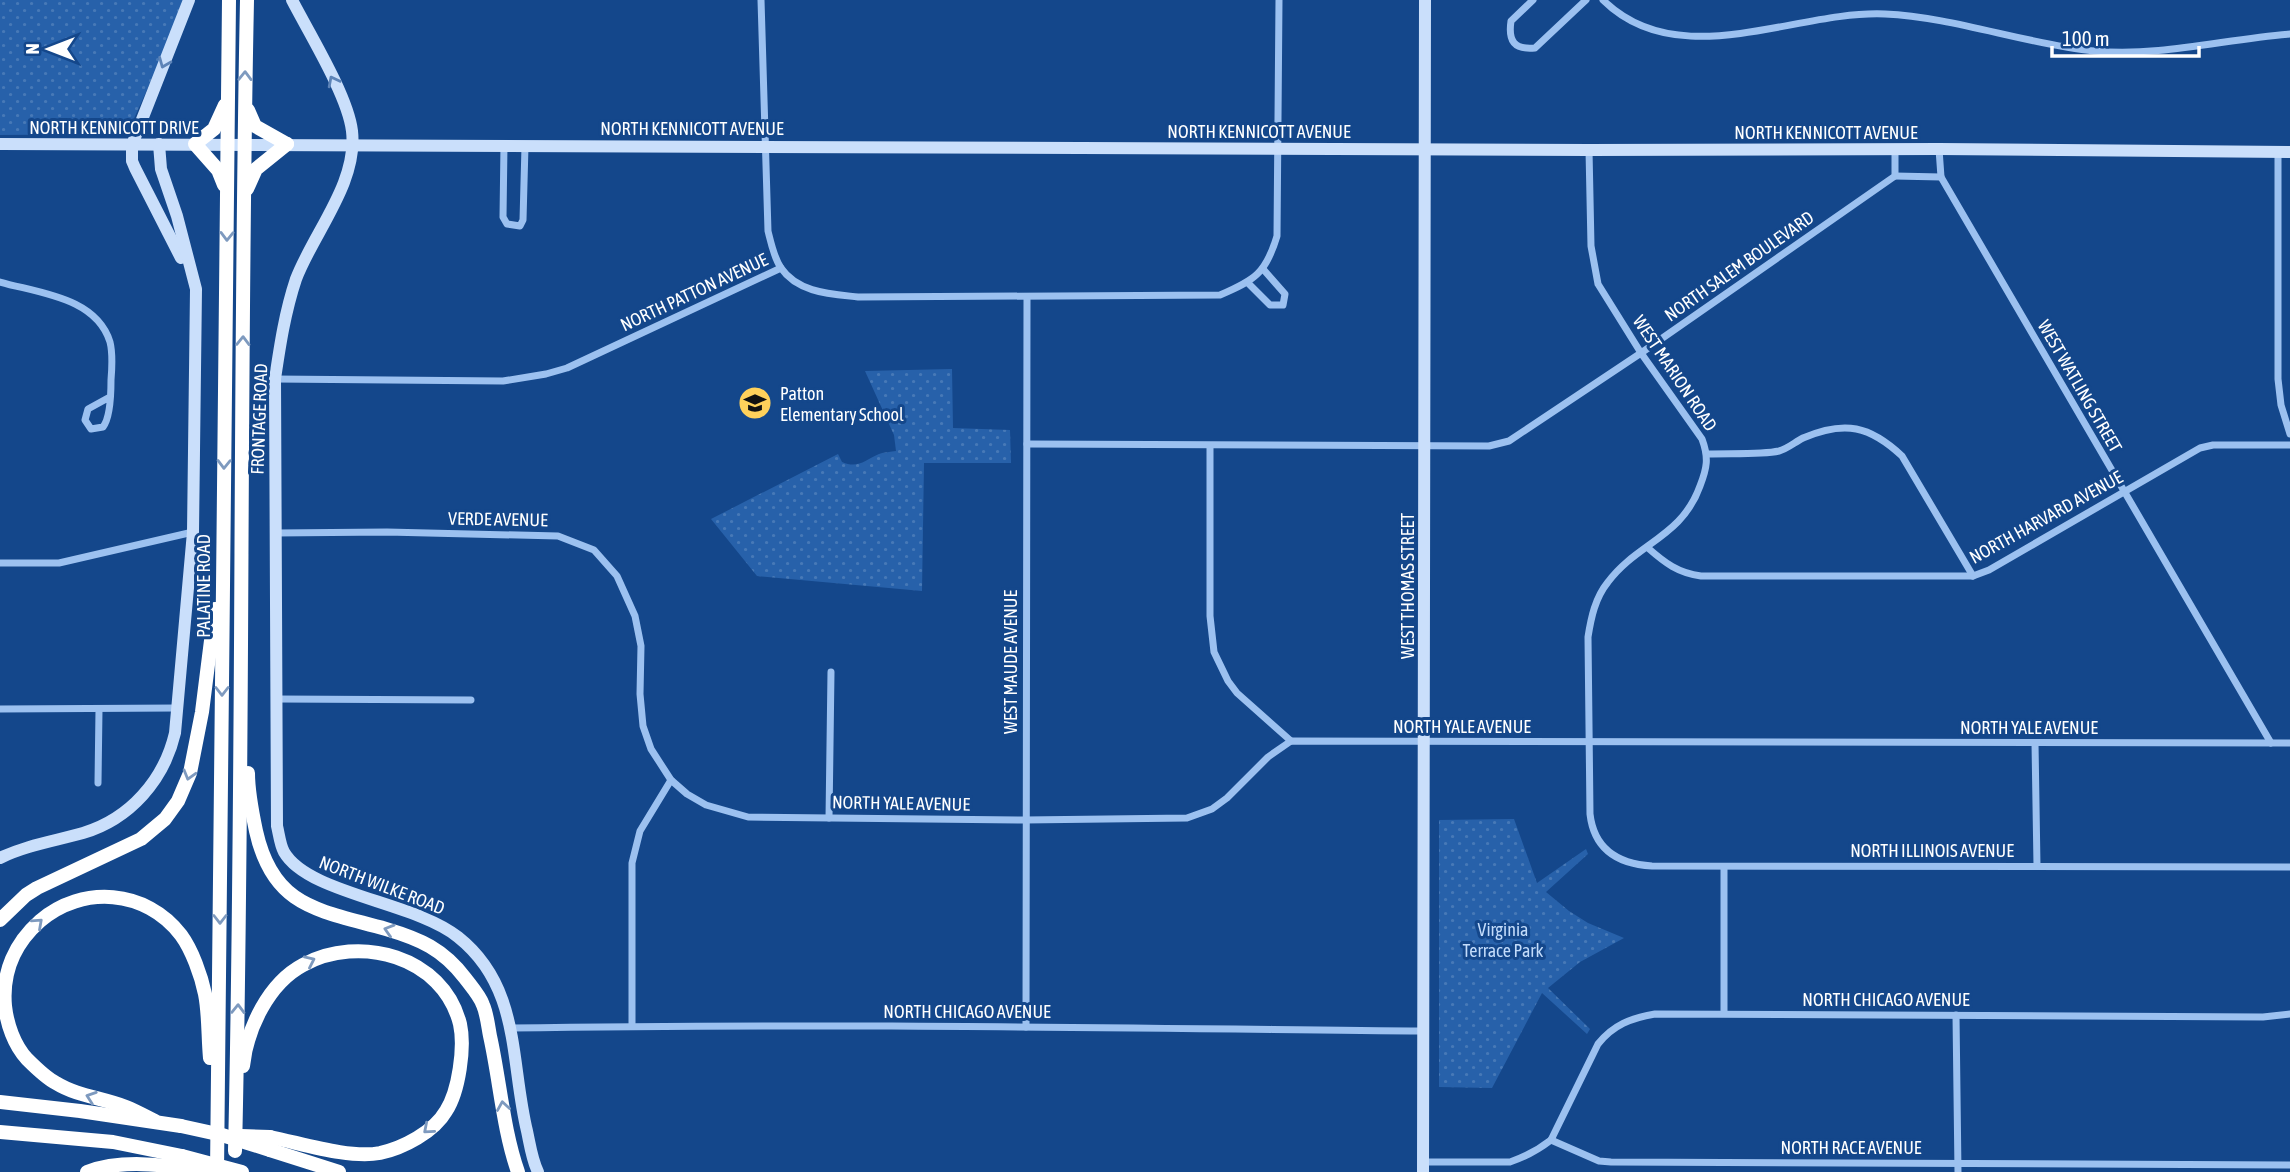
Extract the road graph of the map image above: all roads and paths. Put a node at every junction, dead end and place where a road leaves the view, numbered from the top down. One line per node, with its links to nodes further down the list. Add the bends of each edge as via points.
1 (189, 0): 20 (street, one-way to 20)
2 (229, 0): 12 (highway, PALATINE ROAD)
3 (247, 0): 13 (highway, one-way to 3)
4 (292, 0): 21 (street, FRONTAGE ROAD, one-way to 4, via 352,130 339,92)
5 (761, 0): 24 (street)
6 (1279, 0): 26 (street, NORTH PATTON AVENUE)
7 (1425, 0): 25 (street, WEST THOMAS STREET)
8 (1534, 0): 9 (street, via 1511,21 1510,39 1515,46 1540,44)
9 (1586, 0)
10 (1603, 0): 11 (street, via 1642,26 1689,36 1744,34 1821,19 1882,14 2106,52 2184,49)
11 (2290, 34)
12 (228, 97): 16 (highway, via 214,129); 17 (highway, PALATINE ROAD)
13 (245, 102): 18 (highway); 19 (highway, via 255,126)
14 (0, 144): 20 (street, NORTH KENNICOTT DRIVE)
15 (159, 144): 16 (street, NORTH KENNICOTT DRIVE); 20 (street, NORTH KENNICOTT DRIVE); 42 (street, via 160,169 177,216)
16 (195, 144): 17 (street, NORTH KENNICOTT DRIVE); 34 (highway, via 218,170)
17 (228, 144): 18 (street, NORTH KENNICOTT AVENUE); 34 (highway, PALATINE ROAD)
18 (244, 144): 19 (street, NORTH KENNICOTT AVENUE); 33 (highway)
19 (287, 144): 21 (street, NORTH KENNICOTT AVENUE); 33 (highway, via 256,169)
20 (132, 145): 42 (street, via 132,161 172,238)
21 (352, 145): 22 (street, NORTH KENNICOTT AVENUE); 44 (street, FRONTAGE ROAD, via 349,169 297,278 282,328)
22 (504, 145): 23 (street, NORTH KENNICOTT AVENUE); 23 (street, via 503,217 514,226 523,220)
23 (525, 145): 24 (street, NORTH KENNICOTT AVENUE)
24 (764, 146): 26 (street, NORTH KENNICOTT AVENUE); 35 (street, via 768,231)
25 (1425, 148): 26 (street, NORTH KENNICOTT AVENUE); 29 (street, NORTH KENNICOTT AVENUE); 50 (street, WEST THOMAS STREET)
26 (1278, 149): 36 (street, NORTH PATTON AVENUE, via 1277,236)
27 (1895, 149): 28 (street, NORTH KENNICOTT AVENUE); 29 (street, NORTH KENNICOTT AVENUE); 31 (street)
28 (1939, 149): 30 (street, NORTH KENNICOTT AVENUE); 32 (street, WEST WATLING STREET)
29 (1589, 150): 43 (street, WEST MARION ROAD, via 1591,246 1598,284)
30 (2284, 152): 39 (street)
31 (1895, 176): 32 (street); 43 (street, NORTH SALEM BOULEVARD)
32 (1941, 177): 52 (street, WEST WATLING STREET)
33 (244, 195): 55 (highway, one-way to 33)
34 (227, 197): 56 (highway, PALATINE ROAD, one-way to 56)
35 (781, 268): 41 (street, NORTH PATTON AVENUE, via 808,289 848,296); 44 (street, NORTH PATTON AVENUE, via 546,374 503,381)
36 (1263, 269): 38 (street, NORTH PATTON AVENUE); 38 (street, via 1285,294 1283,305 1270,305)
37 (0, 282): 45 (street, via 61,299 93,316 110,341)
38 (1248, 283): 41 (street, NORTH PATTON AVENUE, via 1220,295)
39 (2279, 295): 40 (street); 46 (street, via 2278,379)
40 (2290, 295)
41 (1027, 297): 47 (street, WEST MAUDE AVENUE)
42 (195, 301): 53 (street)
43 (1641, 353): 50 (street, NORTH SALEM BOULEVARD, via 1509,441 1489,446); 51 (street, WEST MARION ROAD)
44 (275, 379): 54 (street, FRONTAGE ROAD)
45 (108, 398): 45 (street, via 88,409 85,420 91,429 103,427 107,421)
46 (2290, 434)
47 (1027, 444): 49 (street); 76 (street, WEST MAUDE AVENUE)
48 (2290, 445): 52 (street, NORTH HARVARD AVENUE, via 2200,447)
49 (1210, 446): 50 (street); 67 (street, via 1214,652 1237,693)
50 (1424, 446): 69 (street, WEST THOMAS STREET)
51 (1708, 454): 57 (street, WEST MARION ROAD, via 1708,466 1690,508); 59 (street, via 1780,451 1818,433 1865,429 1902,456)
52 (2123, 492): 59 (street, NORTH HARVARD AVENUE); 71 (street, WEST WATLING STREET)
53 (193, 532): 58 (street, via 59,563); 63 (street)
54 (275, 533): 61 (street, FRONTAGE ROAD); 73 (street, VERDE AVENUE, via 558,536 594,550 617,576 635,616 641,646 643,726)
55 (242, 536): 96 (highway, one-way to 55); 105 (highway, one-way to 55, via 510,1151 483,1004 464,977 443,954 420,939 297,899 267,868 248,787 248,632)
56 (223, 538): 82 (highway, one-way to 82, via 202,712 190,773 178,801 141,839 37,888); 94 (highway, PALATINE ROAD, one-way to 94)
57 (1648, 548): 59 (street, NORTH HARVARD AVENUE, via 1677,571 1701,576); 68 (street, WEST MARION ROAD, via 1608,582 1591,615)
58 (0, 563)
59 (1973, 576)
60 (831, 672): 75 (street)
61 (278, 699): 62 (street); 66 (street, FRONTAGE ROAD)
62 (471, 700)
63 (178, 708): 65 (street); 78 (street, via 166,760 148,790 118,817)
64 (0, 709): 65 (street)
65 (99, 710): 74 (street)
66 (277, 741): 88 (street, NORTH WILKE ROAD, via 277,826 284,852 301,871 422,916 459,937 499,986)
67 (1291, 741): 69 (street, NORTH YALE AVENUE); 76 (street, NORTH YALE AVENUE, via 1227,798 1186,818)
68 (1589, 741): 69 (street, NORTH YALE AVENUE); 70 (street, NORTH YALE AVENUE); 77 (street, WEST MARION ROAD)
69 (1424, 742): 89 (street, WEST THOMAS STREET)
70 (2035, 743): 71 (street, NORTH YALE AVENUE); 79 (street)
71 (2271, 743): 72 (street, NORTH YALE AVENUE)
72 (2290, 743)
73 (671, 780): 75 (street, NORTH YALE AVENUE, via 706,805 748,817); 86 (street, via 640,831 632,863)
74 (98, 783)
75 (829, 818): 76 (street, NORTH YALE AVENUE)
76 (1025, 820): 87 (street, WEST MAUDE AVENUE)
77 (1591, 826): 80 (street, NORTH ILLINOIS AVENUE, via 1597,841 1624,860 1644,866)
78 (0, 858)
79 (2037, 866): 80 (street, NORTH ILLINOIS AVENUE); 81 (street, NORTH ILLINOIS AVENUE)
80 (1724, 867): 83 (street)
81 (2290, 867)
82 (0, 920)
83 (1724, 1013): 85 (street, NORTH CHICAGO AVENUE); 93 (street, NORTH CHICAGO AVENUE, via 1637,1017 1607,1033)
84 (2290, 1014): 85 (street, NORTH CHICAGO AVENUE)
85 (1956, 1015): 100 (street)
86 (632, 1026): 87 (street, NORTH CHICAGO AVENUE); 88 (street, NORTH CHICAGO AVENUE)
87 (1026, 1027): 89 (street, NORTH CHICAGO AVENUE)
88 (511, 1028): 106 (street, NORTH WILKE ROAD, via 522,1110)
89 (1423, 1031): 99 (street, WEST THOMAS STREET)
90 (0, 1102): 91 (highway)
91 (155, 1121): 94 (highway, bridge); 94 (highway, one-way to 94, via 55,1083 25,1057 9,1027 4,993 11,958 30,929 64,904 106,896 133,901 161,915 182,936 205,994)
92 (0, 1132): 97 (highway, via 113,1142)
93 (1550, 1140): 99 (street, via 1510,1162); 100 (street, NORTH RACE AVENUE, via 1611,1162)
94 (219, 1141): 95 (highway, bridge); 102 (highway, PALATINE ROAD)
95 (270, 1143): 96 (highway, one-way to 95, via 247,1048 261,1007 290,972 336,952 382,952 419,969 439,986 459,1021 464,1047 446,1112 424,1135 378,1153); 104 (highway)
96 (235, 1151): 103 (highway)
97 (182, 1162): 101 (highway); 102 (highway); 103 (highway, bridge)
98 (2290, 1165): 100 (street, NORTH RACE AVENUE)
99 (1423, 1167)
100 (1958, 1168)
101 (87, 1172)
102 (216, 1172)
103 (240, 1172)
104 (339, 1172)
105 (518, 1172)
106 (538, 1172)

